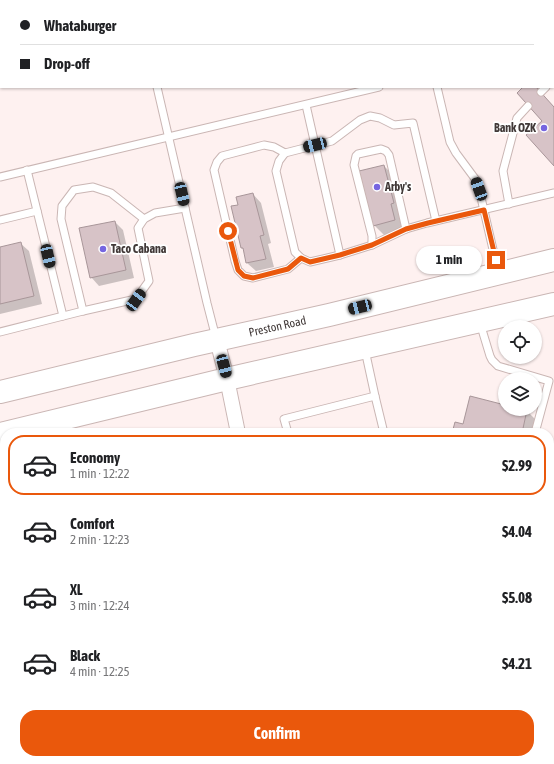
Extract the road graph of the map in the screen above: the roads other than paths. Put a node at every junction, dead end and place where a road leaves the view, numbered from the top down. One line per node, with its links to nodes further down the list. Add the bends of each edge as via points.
1 (158, 88): 6 (lane)
2 (375, 88): 4 (lane)
3 (437, 88): 14 (lane, via 450,142 476,180)
4 (306, 105): 6 (lane); 7 (lane)
5 (528, 106): 12 (lane, via 517,118 503,171)
6 (169, 137): 9 (lane); 13 (lane)
7 (315, 145): 8 (lane); 18 (lane, via 332,141 360,120 370,116 394,125 413,123); 21 (lane)
8 (285, 153): 22 (lane, via 276,171 295,252); 22 (lane, via 264,145 222,156 214,170 238,270 244,276 253,278 288,269)
9 (28, 170): 10 (lane); 15 (lane)
10 (0, 177)
11 (554, 193): 12 (lane)
12 (509, 204): 14 (lane)
13 (186, 208): 16 (lane, via 156,213); 30 (lane)
14 (484, 210): 18 (lane); 24 (lane)
15 (37, 211): 17 (lane); 27 (lane)
16 (144, 219): 26 (lane, via 138,228 149,282 136,300); 26 (lane, via 111,193 93,187 74,190 62,206 62,219)
17 (0, 220)
18 (436, 221): 19 (lane)
19 (406, 229): 20 (lane); 20 (lane, via 389,155 382,149 358,154 354,165)
20 (372, 245): 21 (lane)
21 (340, 255): 22 (lane, via 310,262)
22 (301, 258)
23 (554, 260): 24 (main road, Preston Road)
24 (499, 273): 30 (main road, Preston Road)
25 (554, 304): 28 (main road)
26 (83, 311): 27 (lane)
27 (62, 316): 29 (lane)
28 (480, 321): 31 (main road); 33 (lane, via 490,356 498,366)
29 (0, 332)
30 (217, 340): 32 (street); 34 (main road, Preston Road)
31 (364, 348): 32 (main road); 35 (lane)
32 (227, 380): 36 (main road); 37 (street)
33 (552, 381): 40 (lane)
34 (0, 392)
35 (375, 396): 38 (lane, via 284,419); 39 (lane)
36 (36, 428)
37 (237, 428)
38 (287, 428)
39 (383, 428)
40 (537, 428)

